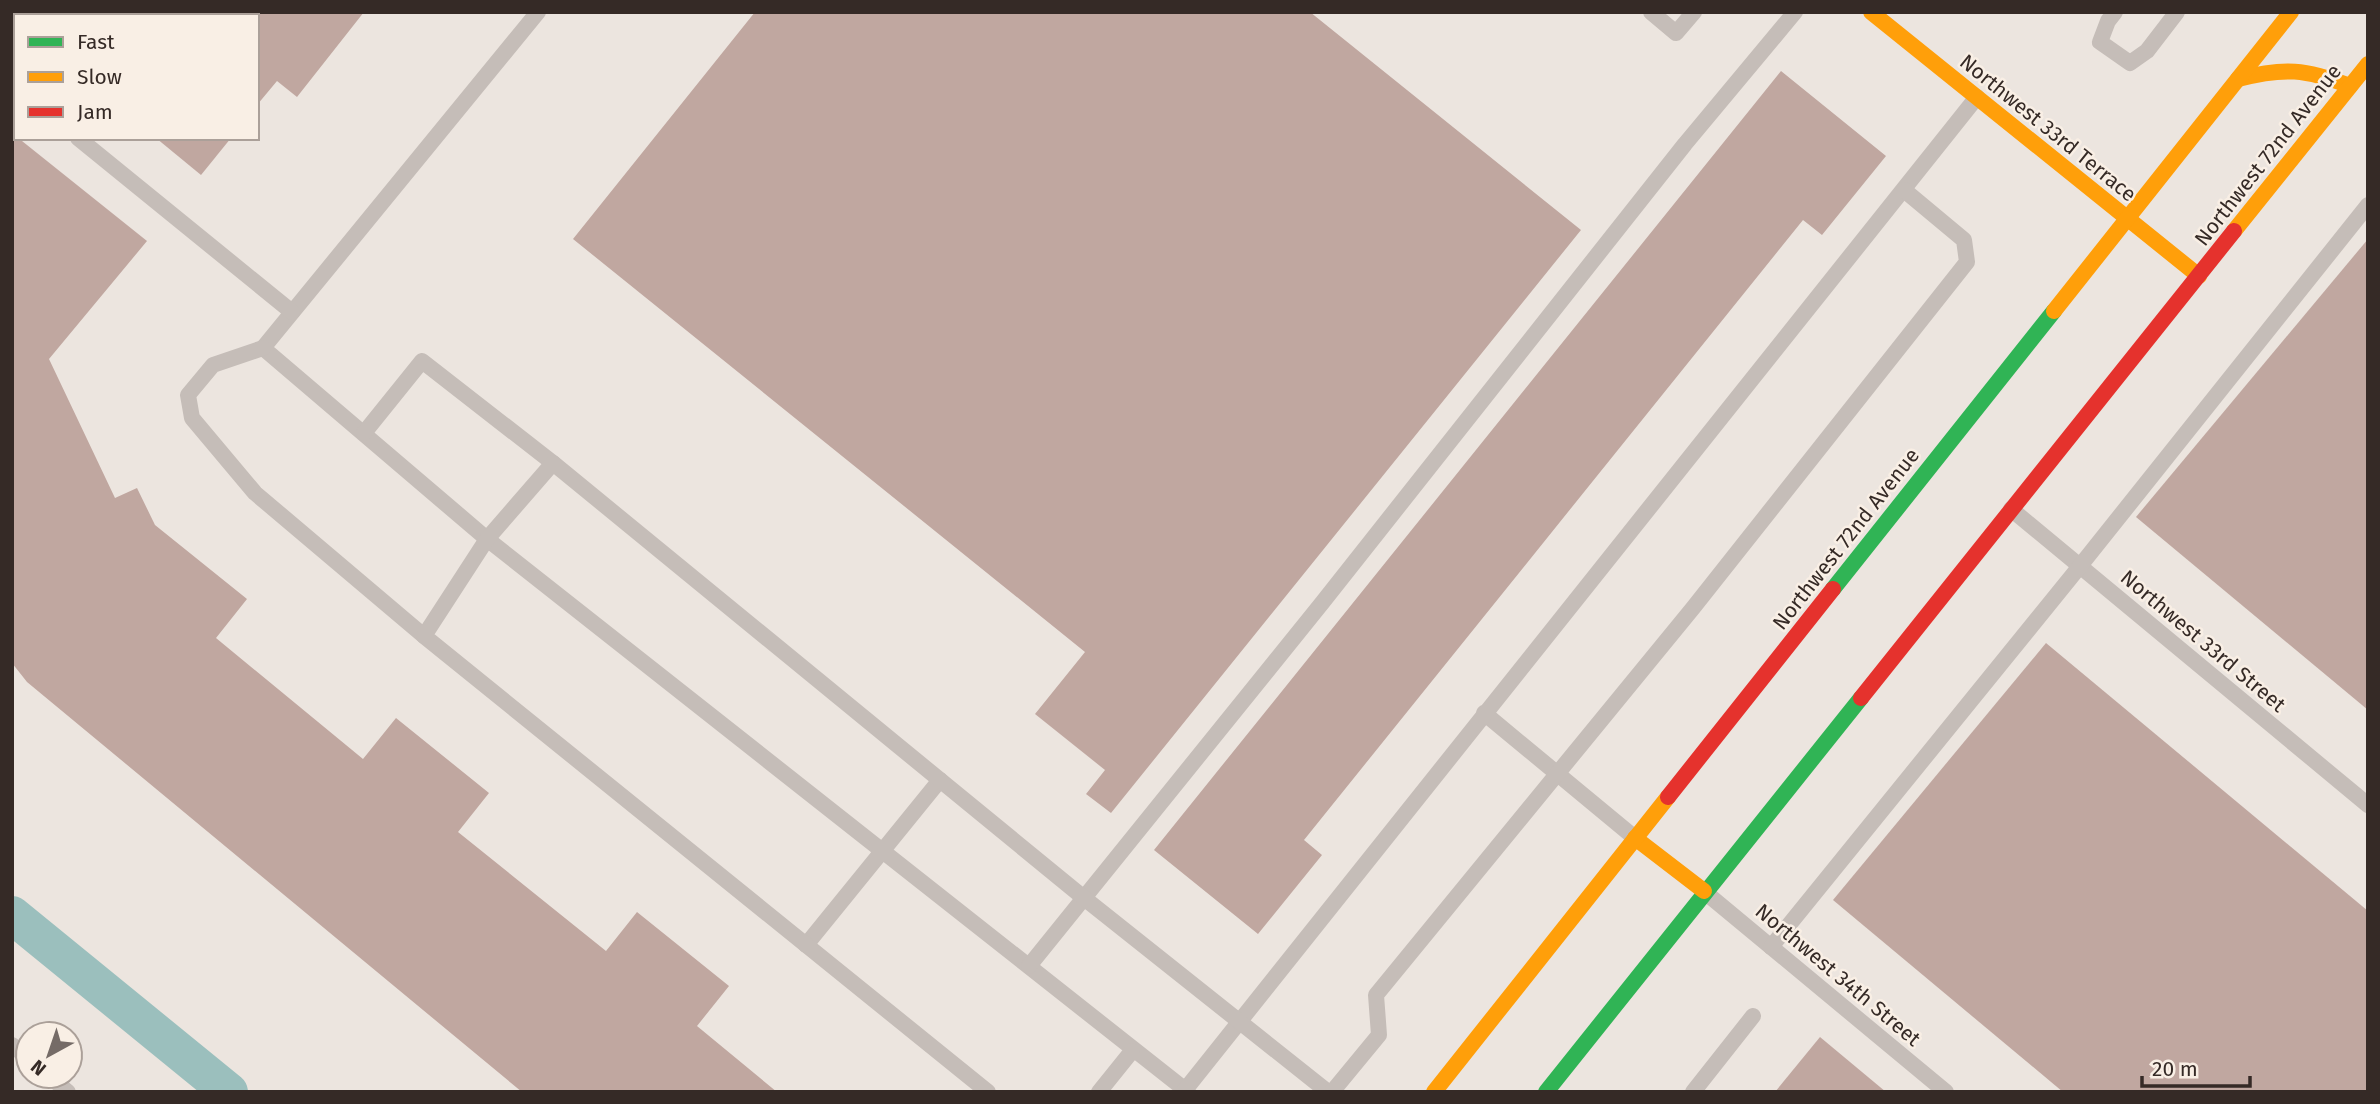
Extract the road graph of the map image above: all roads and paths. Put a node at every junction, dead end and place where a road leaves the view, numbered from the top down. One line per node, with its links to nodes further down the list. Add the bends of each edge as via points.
1 (538, 12): 18 (lane)
2 (1651, 12): 3 (lane, via 1676,33)
3 (1694, 12)
4 (1795, 12): 33 (lane)
5 (1871, 12): 12 (main road, Northwest 33rd Terrace)
6 (2115, 12): 7 (lane, via 2100,42 2130,63 2147,51)
7 (2177, 12)
8 (2291, 12): 10 (main road, Northwest 72nd Avenue)
9 (2368, 64): 11 (main road, Northwest 72nd Avenue)
10 (2238, 79): 11 (main road, via 2279,67 2311,71); 16 (main road, Northwest 72nd Avenue)
11 (2354, 90): 17 (main road, Northwest 72nd Avenue)
12 (1977, 97): 14 (lane); 16 (main road, Northwest 33rd Terrace)
13 (80, 140): 18 (lane)
14 (1904, 190): 26 (lane); 27 (lane, via 1964,240 1967,262 1693,608)
15 (2368, 205): 24 (lane)
16 (2126, 217): 17 (main road, Northwest 33rd Terrace); 30 (main road, Northwest 72nd Avenue)
17 (2199, 276): 22 (main road, Northwest 72nd Avenue)
18 (292, 312): 19 (lane)
19 (263, 348): 20 (lane); 25 (lane, via 213,365 188,395 192,418 255,493)
20 (364, 433): 21 (lane, via 422,361); 23 (lane)
21 (552, 463): 23 (lane); 28 (lane)
22 (2011, 509): 24 (lane, Northwest 33rd Street); 32 (main road, Northwest 72nd Avenue)
23 (487, 539): 25 (lane); 31 (lane)
24 (2080, 566): 29 (lane, Northwest 33rd Street); 35 (lane)
25 (424, 636): 34 (lane)
26 (1484, 713): 27 (lane); 38 (lane)
27 (1557, 771): 30 (lane); 43 (lane, via 1376,995 1379,1035)
28 (940, 780): 31 (lane); 33 (lane)
29 (2368, 805)
30 (1635, 838): 32 (main road); 44 (main road, Northwest 72nd Avenue)
31 (884, 850): 34 (lane); 36 (lane)
32 (1704, 891): 35 (lane, Northwest 34th Street); 45 (main road, Northwest 72nd Avenue)
33 (1084, 898): 36 (lane); 38 (lane)
34 (806, 945): 41 (lane)
35 (1771, 947): 47 (lane, Northwest 34th Street)
36 (1029, 966): 39 (lane)
37 (1753, 1016): 46 (lane)
38 (1240, 1020): 40 (lane); 43 (lane)
39 (1132, 1051): 40 (lane); 42 (lane)
40 (1186, 1091)
41 (988, 1092)
42 (1099, 1092)
43 (1330, 1092)
44 (1434, 1092)
45 (1546, 1092)
46 (1693, 1092)
47 (1946, 1092)

